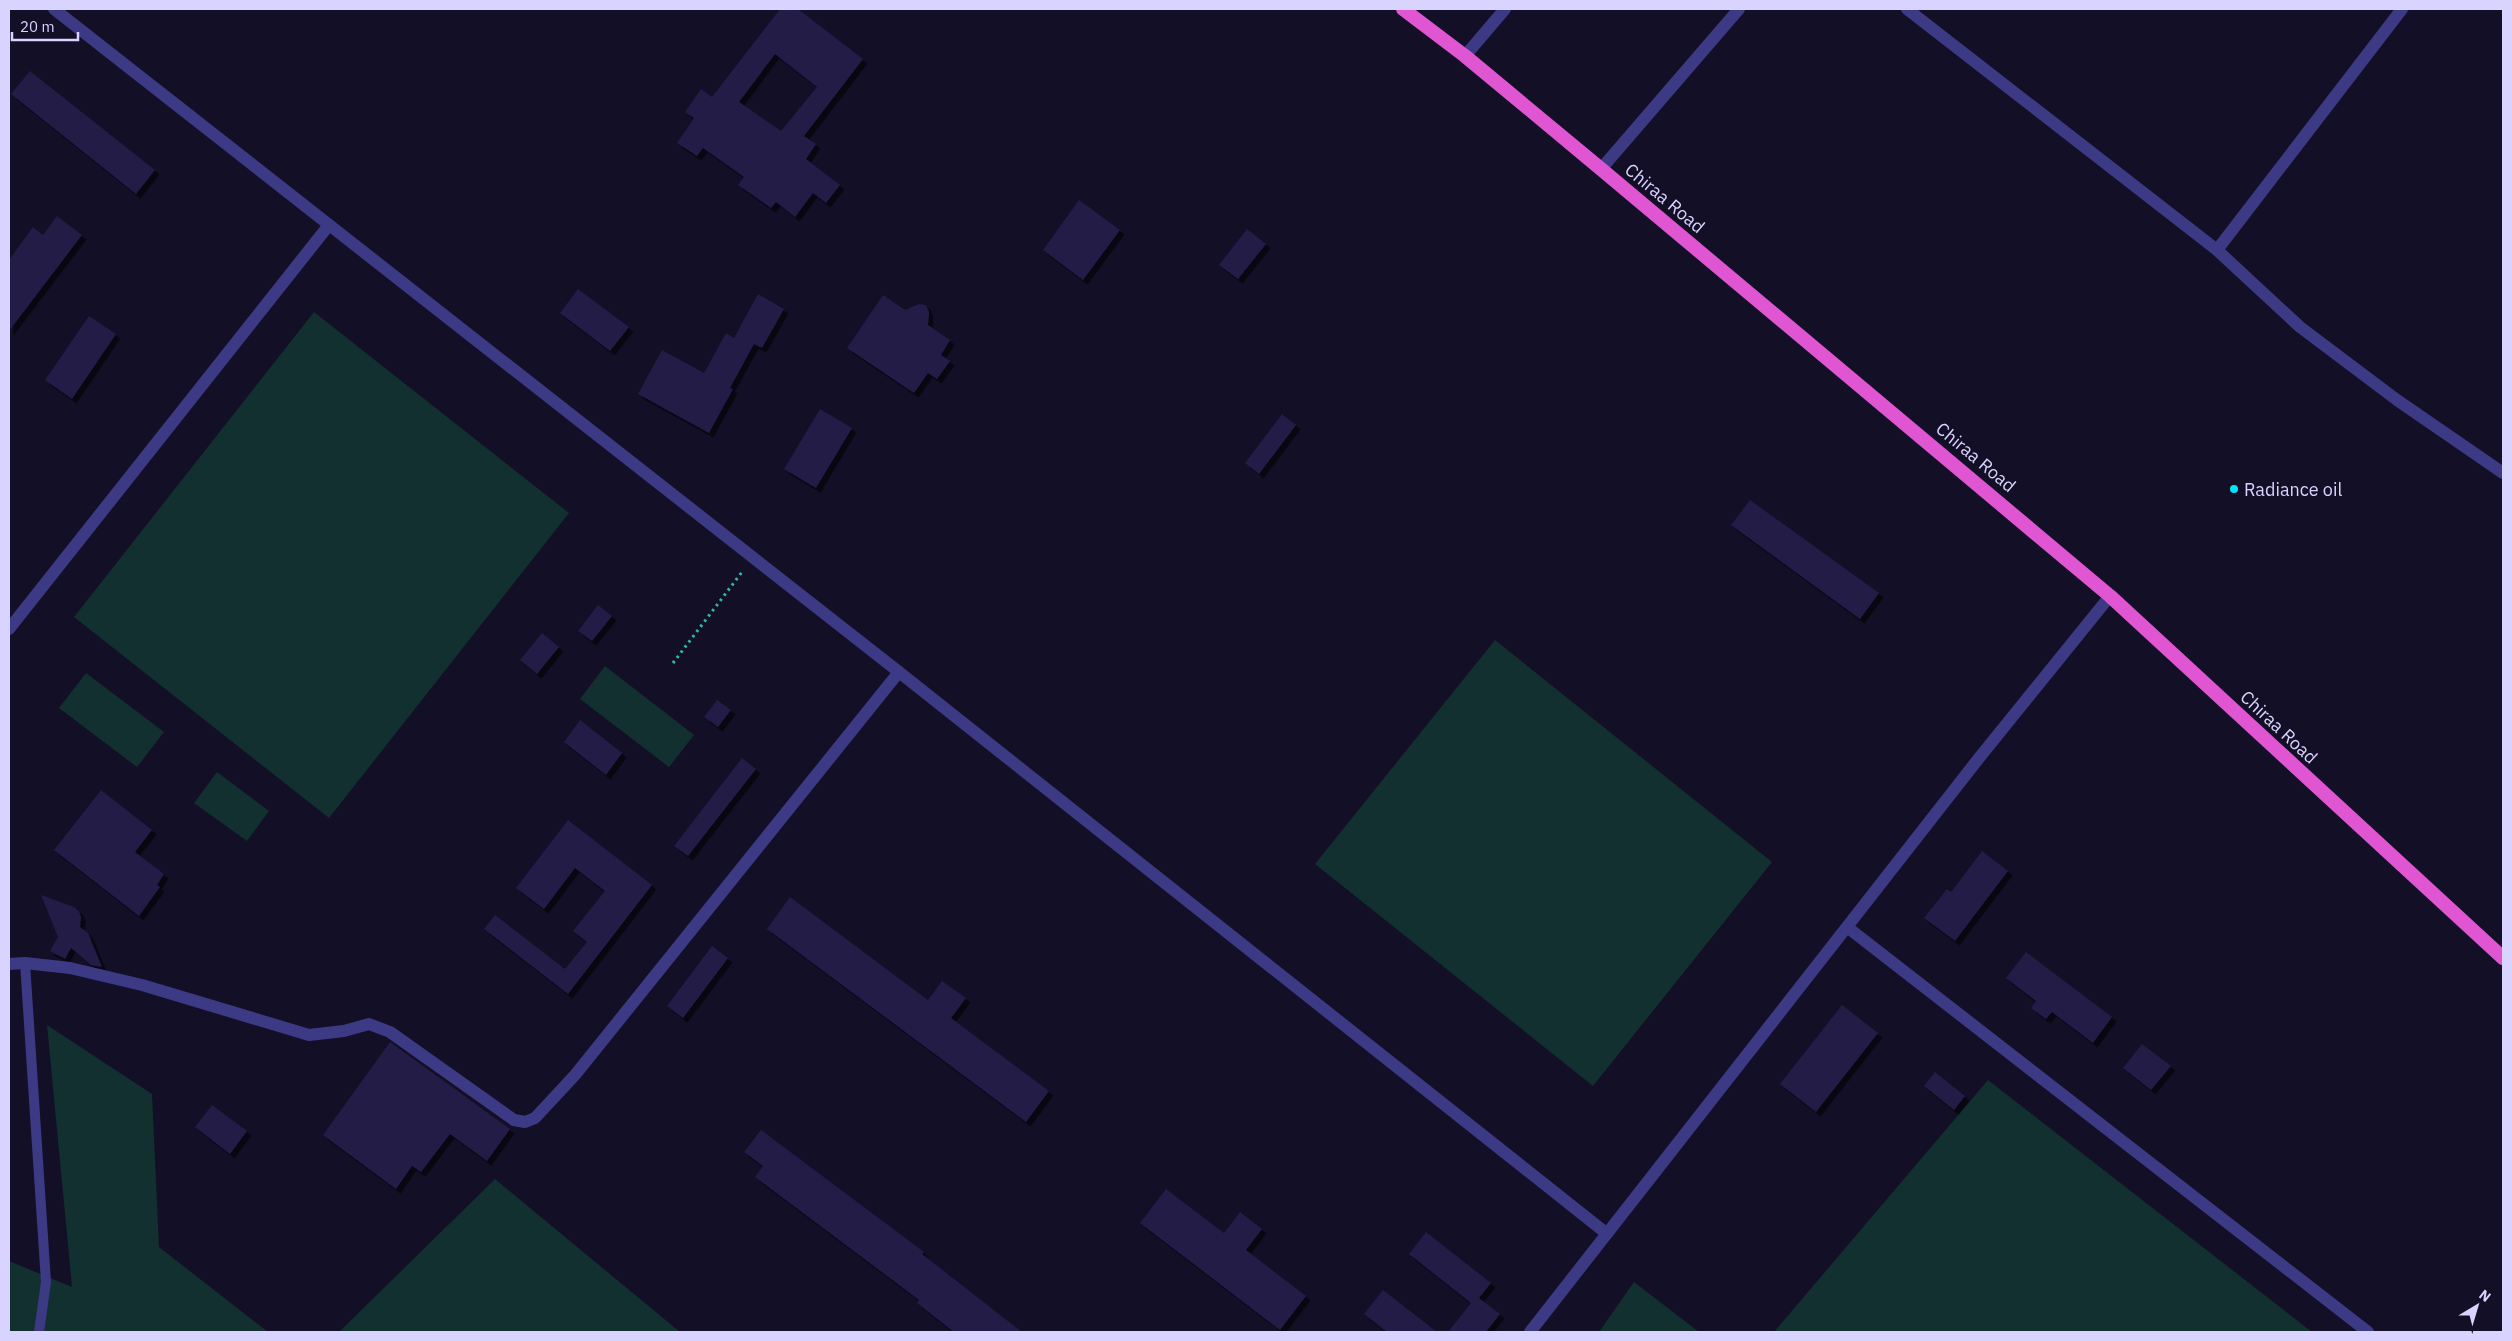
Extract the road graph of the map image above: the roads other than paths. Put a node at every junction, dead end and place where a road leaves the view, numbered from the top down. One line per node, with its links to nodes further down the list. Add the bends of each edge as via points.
1 (54, 9): 9 (street)
2 (1403, 9): 7 (highway, Chiraa Road)
3 (1505, 9): 7 (street)
4 (1740, 9): 8 (street)
5 (1907, 9): 10 (street)
6 (2402, 9): 10 (street)
7 (1465, 56): 8 (highway, Chiraa Road)
8 (1601, 169): 12 (highway, Chiraa Road)
9 (329, 225): 13 (street); 14 (street)
10 (2218, 250): 11 (street, via 2300,327 2397,400)
11 (2503, 473)
12 (2110, 596): 15 (street); 16 (highway, Chiraa Road)
13 (9, 629)
14 (899, 672): 17 (street, via 576,1075 535,1118 525,1122 514,1120 390,1032 369,1024 309,1035 142,985 70,968); 19 (street)
15 (1847, 927): 19 (street); 22 (street)
16 (2503, 958)
17 (25, 963): 18 (street); 20 (lane, via 46,1282)
18 (9, 964)
19 (1606, 1233): 21 (street)
20 (39, 1332)
21 (1530, 1332)
22 (2368, 1332)

